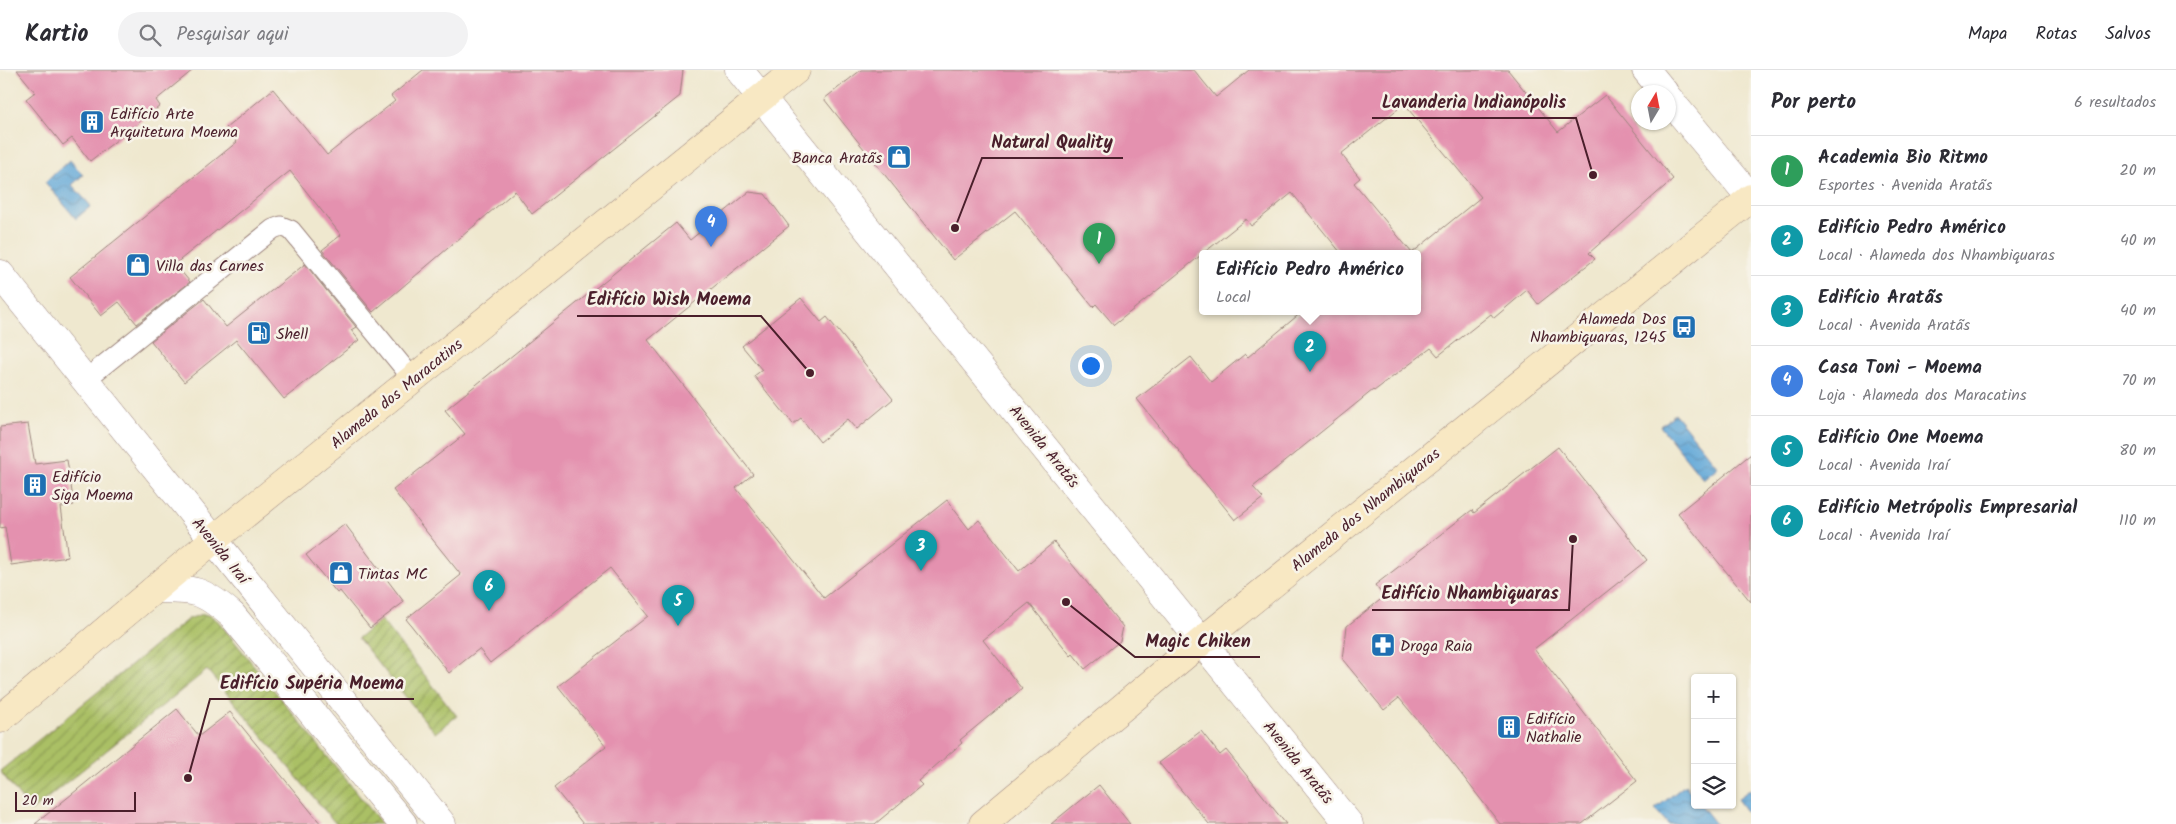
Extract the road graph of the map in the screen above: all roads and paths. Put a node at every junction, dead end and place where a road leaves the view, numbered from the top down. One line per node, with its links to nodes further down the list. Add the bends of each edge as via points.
1 (739, 70): 5 (street, Avenida Aratãs)
2 (796, 70): 5 (main road, Alameda dos Maracatins)
3 (1646, 70): 4 (street)
4 (1658, 85)
5 (762, 98): 9 (main road, Alameda dos Maracatins); 13 (street, Avenida Aratãs)
6 (1676, 108): 7 (street)
7 (1751, 198): 13 (main road, Alameda dos Nhambiquaras)
8 (0, 274): 10 (street, Avenida Iraí)
9 (413, 379): 10 (lane, via 291,230 281,226 273,229); 11 (main road, Alameda dos Maracatins)
10 (85, 380): 11 (street, Avenida Iraí)
11 (213, 540): 12 (main road, Alameda dos Maracatins); 16 (street, Avenida Iraí)
12 (155, 589): 14 (main road, Alameda dos Maracatins); 15 (street, via 190,589 213,599 232,614)
13 (1202, 641): 17 (main road, Alameda dos Nhambiquaras); 18 (street, Avenida Aratãs)
14 (0, 719)
15 (402, 824)
16 (442, 824)
17 (982, 824)
18 (1349, 824)

